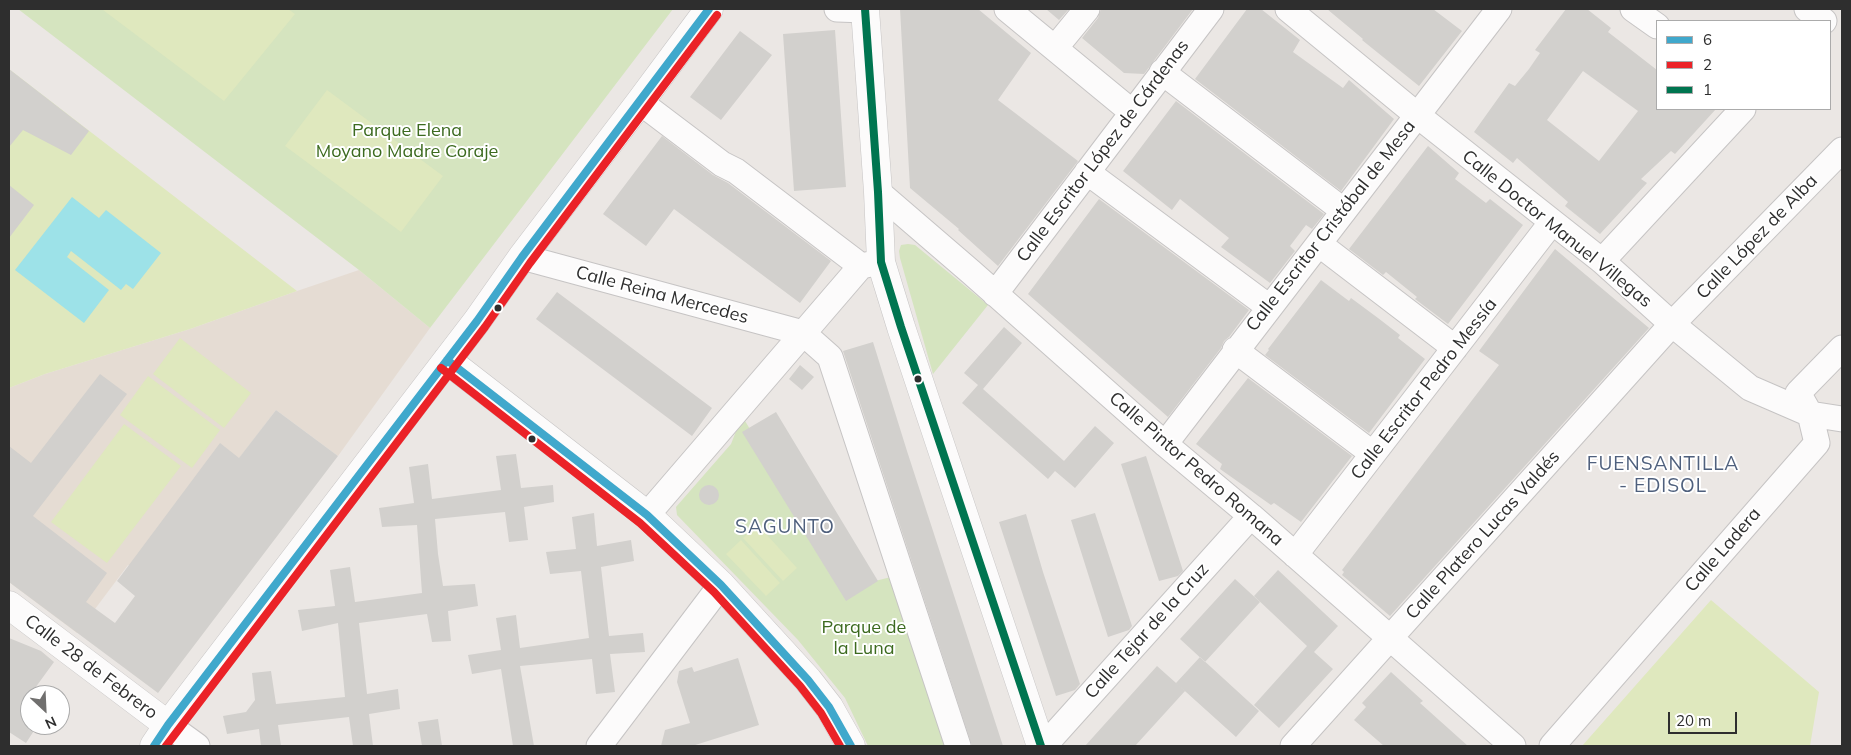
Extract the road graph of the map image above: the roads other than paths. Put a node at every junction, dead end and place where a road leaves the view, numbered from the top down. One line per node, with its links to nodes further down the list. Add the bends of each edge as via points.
1 (709, 9): 17 (street)
2 (837, 9): 10 (street)
3 (1007, 9): 15 (street)
4 (1087, 9): 15 (street)
5 (1211, 9): 16 (street, Calle Escritor López de Cárdenas)
6 (1288, 9): 20 (street, Calle Doctor Manuel Villegas)
7 (1633, 9): 14 (street)
8 (1807, 9): 12 (street)
9 (1838, 9): 13 (street)
10 (865, 10): 23 (street)
11 (1486, 13): 20 (street, Calle Escritor Cristóbal de Mesa)
12 (1824, 20)
13 (1826, 20)
14 (1656, 25)
15 (1055, 48): 19 (street)
16 (1162, 72): 19 (street, Calle Escritor López de Cárdenas); 24 (street)
17 (640, 102): 27 (street); 29 (street, via 722,164)
18 (1742, 110): 28 (street)
19 (1132, 112): 22 (street, Calle Escritor López de Cárdenas)
20 (1417, 115): 24 (street, Calle Escritor Cristóbal de Mesa); 25 (street, Calle Doctor Manuel Villegas)
21 (1842, 150): 32 (street, Calle López de Alba)
22 (1087, 172): 30 (street, Calle Escritor López de Cárdenas); 31 (street)
23 (878, 192): 29 (street); 30 (street, Calle Pintor Pedro Romana)
24 (1344, 211): 26 (street, Calle Escritor Cristóbal de Mesa)
25 (1552, 222): 28 (street, Calle Doctor Manuel Villegas); 34 (street, Calle Escritor Pedro Messía)
26 (1318, 244): 31 (street, Calle Escritor Cristóbal de Mesa); 34 (street)
27 (522, 257): 33 (street, Calle Reina Mercedes); 37 (street)
28 (1602, 261): 32 (street, Calle Doctor Manuel Villegas)
29 (871, 264): 33 (street); 53 (street, via 901,327)
30 (995, 294): 40 (street, Calle Pintor Pedro Romana)
31 (1269, 307): 36 (street, Calle Escritor Cristóbal de Mesa)
32 (1672, 324): 38 (street, Calle Doctor Manuel Villegas, via 1750,388); 47 (street, Calle Platero Lucas Valdés)
33 (803, 333): 42 (street); 52 (street, via 830,357)
34 (1455, 348): 41 (street, Calle Escritor Pedro Messía)
35 (1842, 348): 38 (street, Calle Ladera, via 1798,393)
36 (1235, 350): 40 (street, Calle Escritor Cristóbal de Mesa); 41 (street)
37 (448, 360): 42 (street); 48 (street)
38 (1810, 414): 39 (street, Calle Doctor Manuel Villegas); 56 (street, Calle Ladera, via 1817,443)
39 (1842, 419)
40 (1165, 444): 43 (street, Calle Pintor Pedro Romana)
41 (1373, 454): 44 (street, Calle Escritor Pedro Messía)
42 (647, 515): 45 (street)
43 (1251, 516): 44 (street, Calle Pintor Pedro Romana); 53 (street, Calle Tejar de la Cruz)
44 (1295, 555): 47 (street, Calle Pintor Pedro Romana)
45 (720, 585): 50 (street); 51 (street, via 829,707)
46 (9, 605): 48 (street, Calle 28 de Febrero)
47 (1390, 638): 54 (street, Calle Platero Lucas Valdés); 55 (street, Calle Pintor Pedro Romana)
48 (161, 735): 49 (street, Calle 28 de Febrero)
49 (197, 746)
50 (599, 746)
51 (851, 746)
52 (958, 746)
53 (1042, 746)
54 (1293, 746)
55 (1513, 746)
56 (1552, 746)

